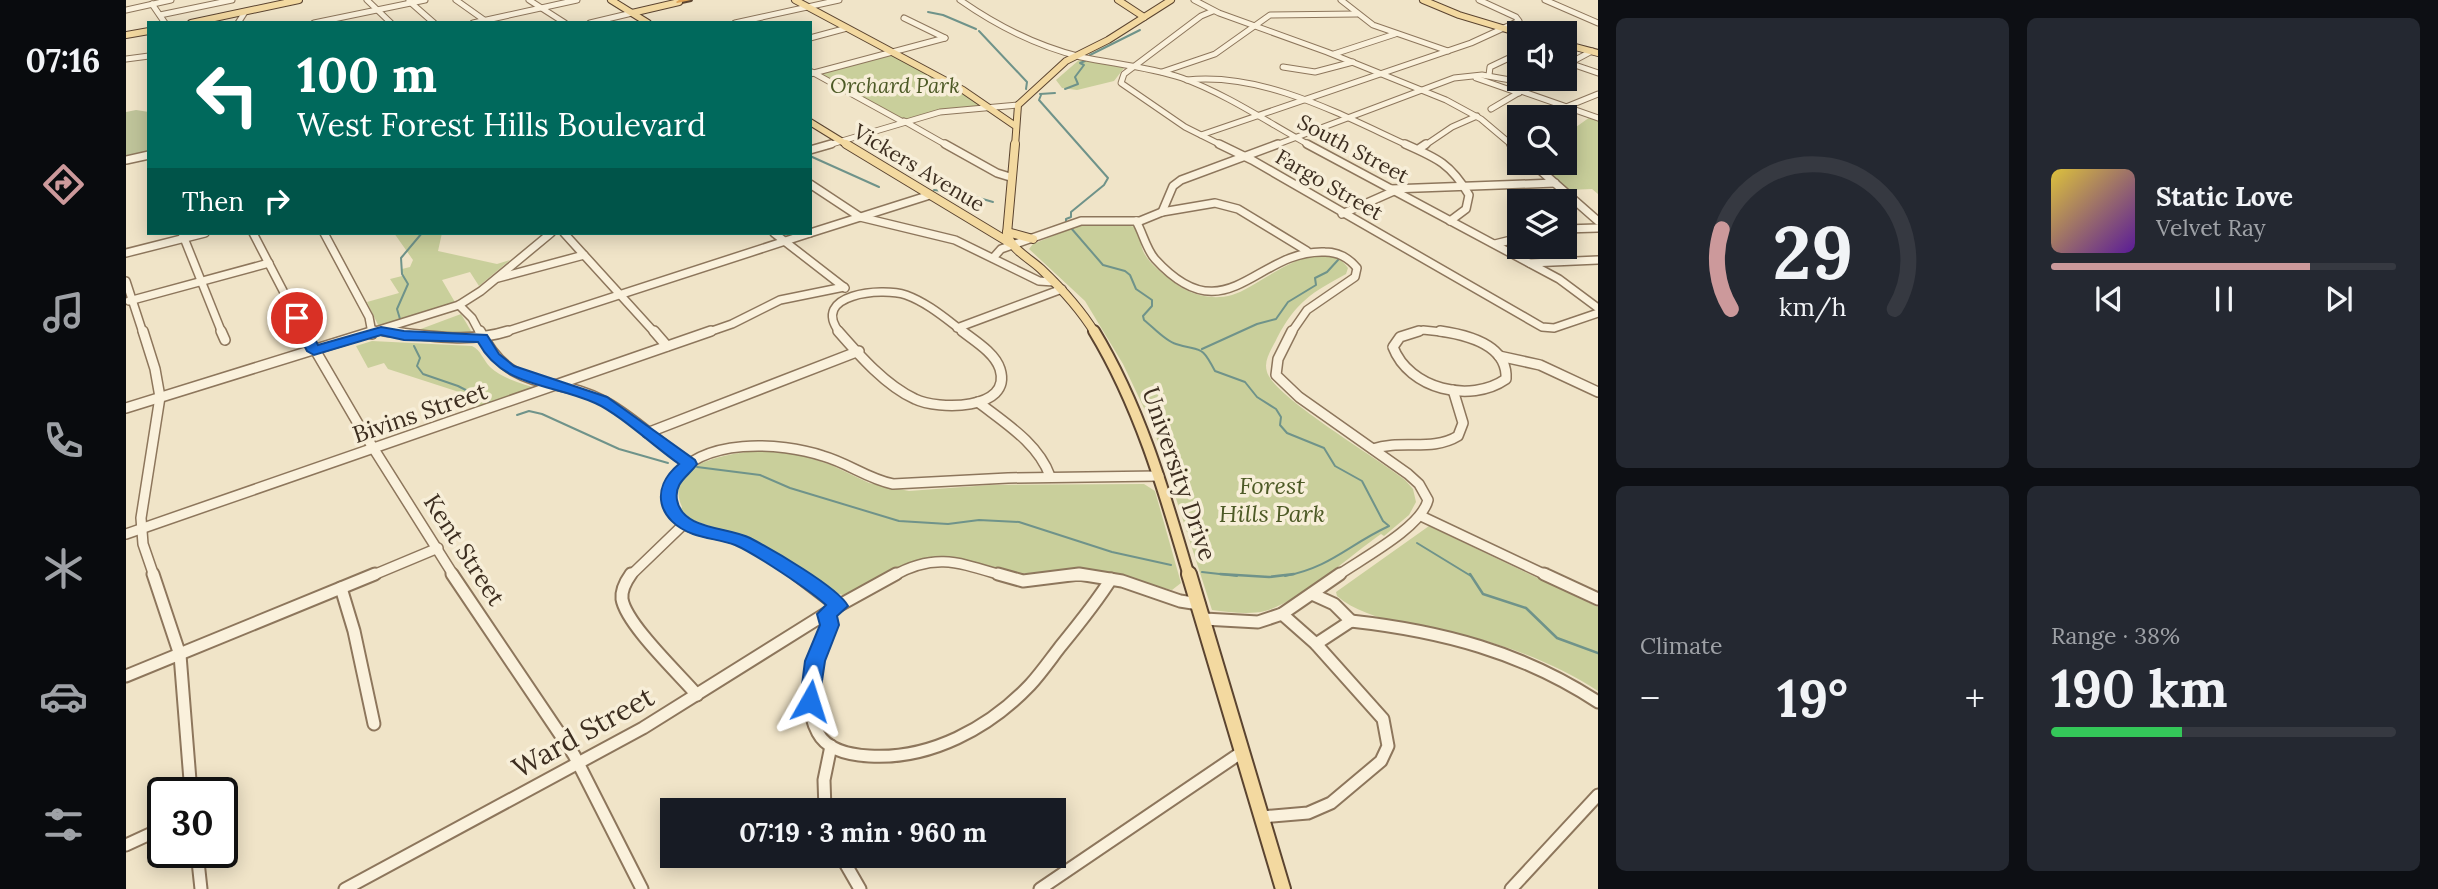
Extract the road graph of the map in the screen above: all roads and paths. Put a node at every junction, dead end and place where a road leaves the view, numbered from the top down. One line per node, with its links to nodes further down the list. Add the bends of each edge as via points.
1 (171, 0): 25 (street)
2 (232, 0): 37 (street)
3 (260, 0): 27 (street)
4 (299, 0): 27 (main road)
5 (367, 0): 32 (street)
6 (425, 0): 22 (street)
7 (456, 0): 46 (street)
8 (529, 0): 28 (street)
9 (577, 0): 28 (street)
10 (611, 0): 35 (main road)
11 (688, 0): 24 (highway)
12 (795, 0): 26 (main road)
13 (839, 0): 26 (street)
14 (960, 0): 64 (street, South Street, via 1016,34)
15 (1118, 0): 38 (main road)
16 (1171, 0): 38 (main road)
17 (1194, 0): 33 (street)
18 (1341, 0): 36 (street)
19 (1423, 0): 54 (main road)
20 (1495, 0): 23 (street)
21 (1545, 0): 29 (street)
22 (409, 1): 32 (street); 45 (street)
23 (1481, 1): 54 (street, via 1519,22)
24 (679, 2): 35 (main road)
25 (152, 4): 31 (street); 37 (street)
26 (807, 6): 50 (street); 53 (main road)
27 (268, 7): 34 (main road)
28 (541, 8): 46 (street); 47 (street)
29 (1563, 8): 30 (street); 51 (street)
30 (1551, 9)
31 (126, 10)
32 (377, 10): 43 (street); 44 (street)
33 (1213, 11): 52 (street); 70 (street)
34 (245, 12): 41 (main road); 42 (street)
35 (632, 13): 48 (street); 49 (main road)
36 (1357, 13): 52 (street, via 1279,13); 56 (street)
37 (160, 15): 40 (street)
38 (1144, 16): 64 (main road)
39 (904, 18): 61 (street, via 945,38)
40 (164, 21)
41 (201, 21)
42 (240, 21)
43 (324, 21)
44 (389, 21)
45 (432, 21)
46 (487, 21)
47 (562, 21)
48 (598, 21)
49 (645, 21)
50 (743, 21)
51 (1598, 23)
52 (1253, 26): 63 (street); 73 (street, via 1215,54)
53 (847, 28): 58 (street); 61 (main road)
54 (1505, 30): 60 (street)
55 (147, 31): 57 (main road)
56 (1396, 33): 60 (street); 63 (street)
57 (126, 35)
58 (812, 37)
59 (1577, 48): 62 (main road)
60 (1448, 51): 77 (street)
61 (892, 52): 74 (street); 89 (main road)
62 (1596, 53): 68 (street)
63 (1334, 54): 69 (street)
64 (1077, 55): 70 (street, South Street); 86 (main road)
65 (147, 56): 66 (street)
66 (126, 59)
67 (1507, 59): 79 (street, via 1490,67)
68 (1577, 60)
69 (1353, 62): 71 (street, via 1315,72); 77 (street)
70 (1135, 66): 73 (street, South Street); 99 (street, Fargo Street, via 1121,77 1123,85)
71 (1283, 67)
72 (1577, 67): 75 (street)
73 (1162, 72): 81 (street, South Street)
74 (812, 73)
75 (1598, 73)
76 (812, 74): 96 (street)
77 (1383, 74): 82 (street); 85 (street)
78 (1467, 75): 79 (street); 82 (street); 83 (street)
79 (1489, 75): 80 (street)
80 (1507, 79)
81 (1187, 80): 85 (street, via 1239,81); 93 (street, South Street)
82 (1422, 90): 92 (street); 94 (street)
83 (1520, 92): 87 (street); 90 (street)
84 (1598, 94): 88 (street)
85 (1305, 101): 93 (street); 94 (street)
86 (1018, 104): 89 (street); 98 (main road)
87 (1560, 105)
88 (1570, 105)
89 (988, 107): 96 (street); 98 (main road)
90 (1491, 109)
91 (1577, 111): 95 (street)
92 (1477, 116): 102 (street); 103 (street)
93 (1257, 118): 99 (street); 100 (street, South Street)
94 (1347, 118): 100 (street); 103 (street)
95 (1598, 118)
96 (904, 122): 101 (street); 109 (street)
97 (812, 123): 101 (main road, Vickers Avenue)
98 (1014, 125): 109 (main road)
99 (1201, 135): 106 (street, Fargo Street)
100 (1294, 137): 106 (street); 113 (street, South Street)
101 (841, 141): 104 (street); 114 (main road, Vickers Avenue)
102 (1507, 141)
103 (1420, 148): 112 (street, via 1450,167)
104 (812, 149)
105 (147, 155): 107 (street)
106 (1244, 156): 115 (street, via 1177,182); 116 (street, Fargo Street)
107 (126, 160)
108 (1546, 175): 110 (street)
109 (1010, 177): 123 (main road)
110 (1555, 183): 112 (street); 120 (street)
111 (812, 185): 117 (street)
112 (1465, 185): 113 (street); 118 (street, via 1469,203)
113 (1393, 190): 116 (street); 118 (street, South Street)
114 (930, 195): 117 (street); 134 (main road, Vickers Avenue)
115 (1162, 212): 119 (street); 136 (street, via 1211,203 1231,206)
116 (1342, 214): 152 (street, Fargo Street, via 1542,327 1554,328)
117 (860, 217): 122 (street); 139 (street, via 956,240)
118 (1450, 220): 135 (street, South Street)
119 (1136, 221): 131 (street, via 1081,221); 136 (street, via 1156,260 1183,282 1206,291 1227,290)
120 (1598, 222): 121 (street)
121 (1577, 226)
122 (812, 232)
123 (1007, 232): 131 (main road); 134 (main road)
124 (183, 235): 137 (street); 145 (street)
125 (254, 235): 141 (street, Kent Street)
126 (325, 235): 154 (street)
127 (549, 235): 143 (street)
128 (566, 235): 138 (street)
129 (777, 235): 132 (street)
130 (804, 235): 132 (street)
131 (1033, 239): 134 (street)
132 (785, 241): 147 (street); 148 (street)
133 (1507, 241): 135 (street)
134 (1012, 244): 139 (street); 146 (main road, University Drive)
135 (1495, 244): 142 (street, South Street)
136 (1307, 251): 168 (street, via 1341,255 1356,265 1357,273 1301,313 1276,360 1276,375 1298,397)
137 (126, 253)
138 (584, 255): 143 (street); 148 (street)
139 (993, 258): 146 (street)
140 (1598, 260): 142 (street)
141 (269, 263): 145 (street); 158 (street, Kent Street)
142 (1530, 263): 152 (street, South Street, via 1574,288)
143 (497, 278): 151 (street)
144 (126, 281): 150 (street)
145 (201, 282): 150 (street); 156 (street)
146 (1058, 286): 153 (street); 172 (main road, University Drive, via 1088,320 1111,357 1139,415)
147 (844, 287): 149 (street); 157 (street, Bivins Street, via 774,302 740,320)
148 (622, 293): 155 (street); 157 (street)
149 (856, 295): 153 (street, via 881,290 911,295); 159 (street, via 837,306 832,319)
150 (129, 301): 164 (street, via 155,369)
151 (460, 305): 154 (street); 155 (street)
152 (1598, 311)
153 (957, 328): 165 (street, via 994,358 1000,369 999,385)
154 (377, 332): 155 (street); 158 (street)
155 (482, 338): 161 (street, via 503,366)
156 (225, 340)
157 (667, 346): 161 (street, Bivins Street)
158 (314, 351): 164 (street); 169 (street, Kent Street)
159 (859, 351): 165 (street, via 916,400 944,406); 167 (street)
160 (1500, 356): 162 (street, via 1508,373 1501,384 1483,391); 162 (street, via 1477,340 1447,331 1416,331 1396,340 1393,352 1406,370); 163 (street, via 1540,365)
161 (558, 386): 167 (street, via 602,400); 169 (street, Bivins Street)
162 (1453, 390): 168 (street, via 1463,419 1458,436 1443,444 1389,442)
163 (1598, 392)
164 (160, 397): 166 (street); 175 (street)
165 (978, 402): 171 (street, via 1037,452)
166 (126, 408)
167 (647, 433): 170 (street)
168 (1373, 449): 173 (street, via 1425,492 1428,504)
169 (375, 450): 175 (street, Bivins Street); 177 (street, Kent Street)
170 (689, 464): 171 (street, via 729,450 768,447 821,455 893,484); 174 (street, via 676,475 668,491 671,509)
171 (1050, 476): 172 (street)
172 (1159, 476): 182 (main road, University Drive)
173 (1421, 516): 180 (street); 181 (street)
174 (685, 523): 183 (street, via 742,541); 191 (street, via 633,571 622,598 628,617)
175 (142, 529): 176 (street, Bivins Street); 189 (street)
176 (126, 534)
177 (438, 548): 179 (street); 196 (street, Kent Street)
178 (1111, 579): 182 (street, Ward Street); 183 (street, Ward Street, via 1071,574 1016,580 962,562 934,560 902,569); 194 (street, via 1026,689 968,732 896,757 859,755)
179 (341, 588): 189 (street); 193 (street)
180 (1312, 594): 185 (street); 187 (street, via 1338,607)
181 (1598, 599)
182 (1199, 604): 186 (main road, University Drive)
183 (838, 606): 184 (street, Ward Street)
184 (827, 614): 191 (street, Ward Street); 194 (street, via 830,625 815,661 810,701 816,730)
185 (1282, 614): 186 (street, via 1258,622); 188 (street)
186 (1203, 619): 195 (main road, University Drive)
187 (1350, 621): 188 (street); 192 (street, via 1410,628 1493,648 1533,664)
188 (1316, 644): 200 (street, via 1383,719 1387,751 1318,810)
189 (180, 655): 190 (street); 197 (street)
190 (126, 676)
191 (697, 695): 196 (street, Ward Street)
192 (1598, 702)
193 (374, 724)
194 (831, 746): 199 (street)
195 (1242, 752): 200 (main road, University Drive); 209 (street)
196 (579, 764): 206 (street, Ward Street); 207 (street, Kent Street)
197 (190, 777)
198 (1598, 795): 211 (street)
199 (825, 798)
200 (1262, 817): 210 (main road, University Drive)
201 (147, 835): 202 (street)
202 (126, 845)
203 (199, 868): 205 (street)
204 (848, 868): 208 (street)
205 (201, 889)
206 (345, 889)
207 (642, 889)
208 (860, 889)
209 (1040, 889)
210 (1283, 889)
211 (1511, 889)

